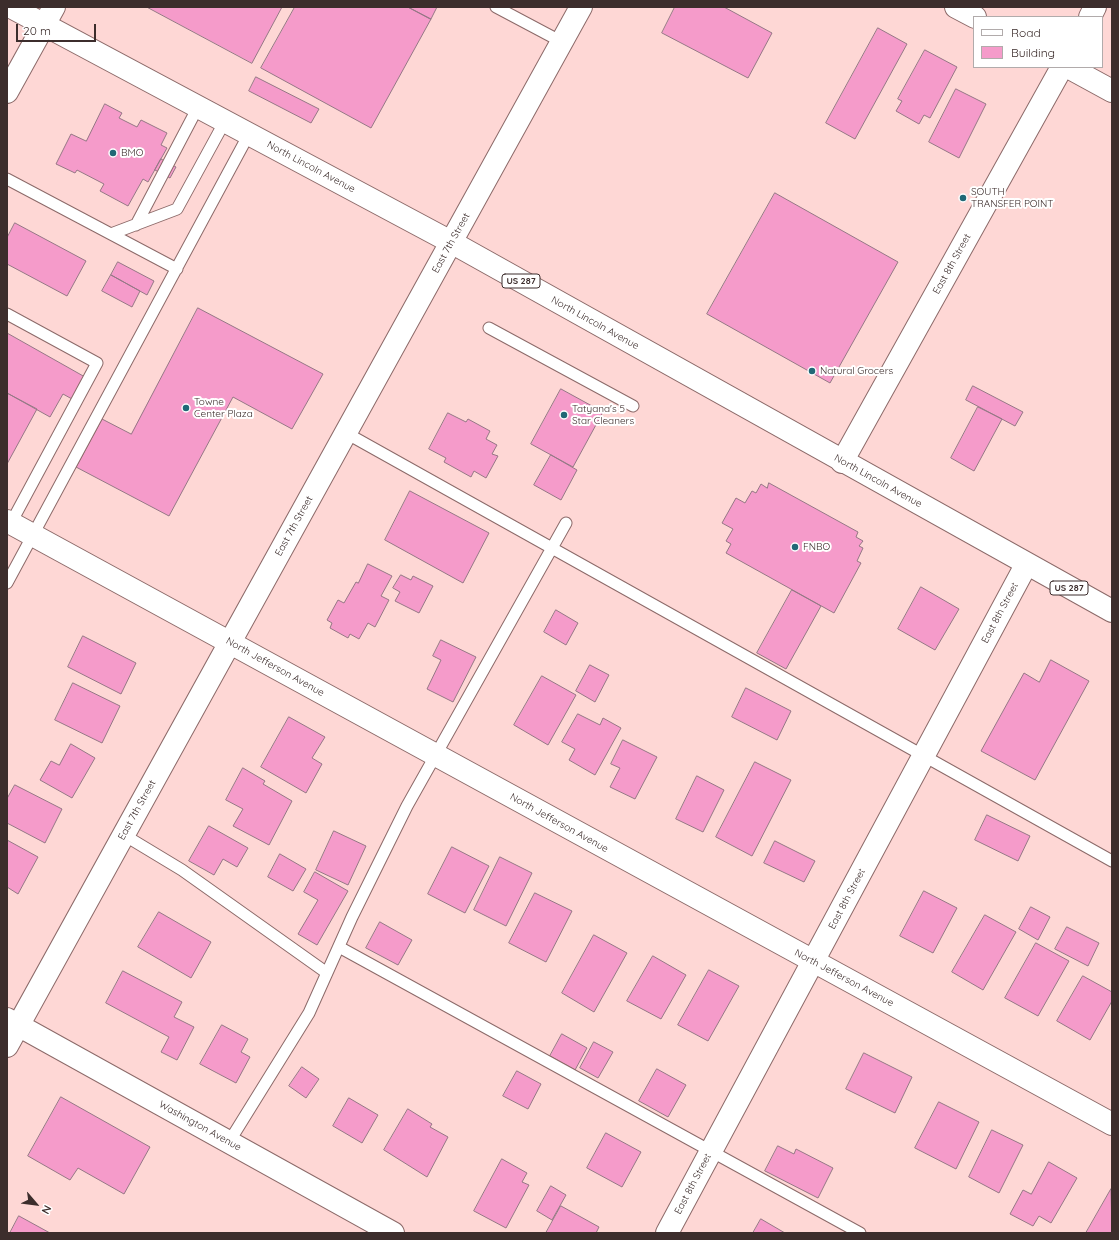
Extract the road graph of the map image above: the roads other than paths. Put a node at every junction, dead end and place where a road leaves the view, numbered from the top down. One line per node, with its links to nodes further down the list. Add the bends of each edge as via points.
1 (11, 7): 6 (main road, North Lincoln Avenue / US 287)
2 (496, 7): 9 (lane)
3 (581, 7): 9 (main road, East 7th Street)
4 (956, 7): 7 (main road)
5 (1095, 7): 8 (main road)
6 (49, 16): 13 (main road); 14 (main road, North Lincoln Avenue / US 287)
7 (973, 16)
8 (1090, 16)
9 (562, 42): 20 (main road, East 7th Street)
10 (1061, 68): 26 (main road, East 8th Street)
11 (1070, 68): 12 (main road)
12 (1112, 91)
13 (7, 92)
14 (198, 107): 15 (main road, North Lincoln Avenue / US 287); 18 (lane)
15 (225, 121): 16 (main road, North Lincoln Avenue / US 287); 18 (lane, via 178,209)
16 (249, 134): 20 (main road, North Lincoln Avenue / US 287); 21 (lane)
17 (7, 179): 19 (lane)
18 (136, 225): 19 (lane)
19 (111, 234): 21 (lane)
20 (451, 242): 25 (main road, East 7th Street); 26 (main road, North Lincoln Avenue / US 287)
21 (177, 269): 29 (lane)
22 (7, 314): 27 (lane, via 97,364)
23 (489, 328): 24 (lane)
24 (633, 406)
25 (346, 433): 30 (lane); 34 (main road, East 7th Street)
26 (842, 462): 31 (main road, North Lincoln Avenue / US 287)
27 (9, 522): 29 (main road, North Jefferson Avenue)
28 (566, 523): 30 (lane)
29 (34, 536): 32 (lane); 34 (main road, North Jefferson Avenue)
30 (552, 548): 35 (lane); 36 (lane)
31 (1026, 565): 33 (main road, North Lincoln Avenue / US 287); 36 (main road, East 8th Street)
32 (7, 583)
33 (1112, 611)
34 (230, 643): 35 (main road, North Jefferson Avenue); 37 (main road, East 7th Street)
35 (436, 755): 39 (lane, via 407,806); 40 (main road, North Jefferson Avenue)
36 (923, 756): 38 (lane); 40 (main road, East 8th Street)
37 (124, 835): 41 (lane, via 182,870); 42 (main road, East 7th Street)
38 (1112, 861)
39 (339, 947): 41 (lane); 46 (lane)
40 (813, 961): 44 (main road, North Jefferson Avenue); 46 (main road, East 8th Street)
41 (327, 973): 45 (lane, via 310,1013)
42 (13, 1022): 43 (main road, East 7th Street); 45 (main road, Washington Avenue)
43 (7, 1046)
44 (1112, 1124)
45 (229, 1142): 47 (main road, Washington Avenue)
46 (711, 1151): 48 (main road, East 8th Street); 49 (lane)
47 (393, 1233)
48 (667, 1233)
49 (860, 1233)

